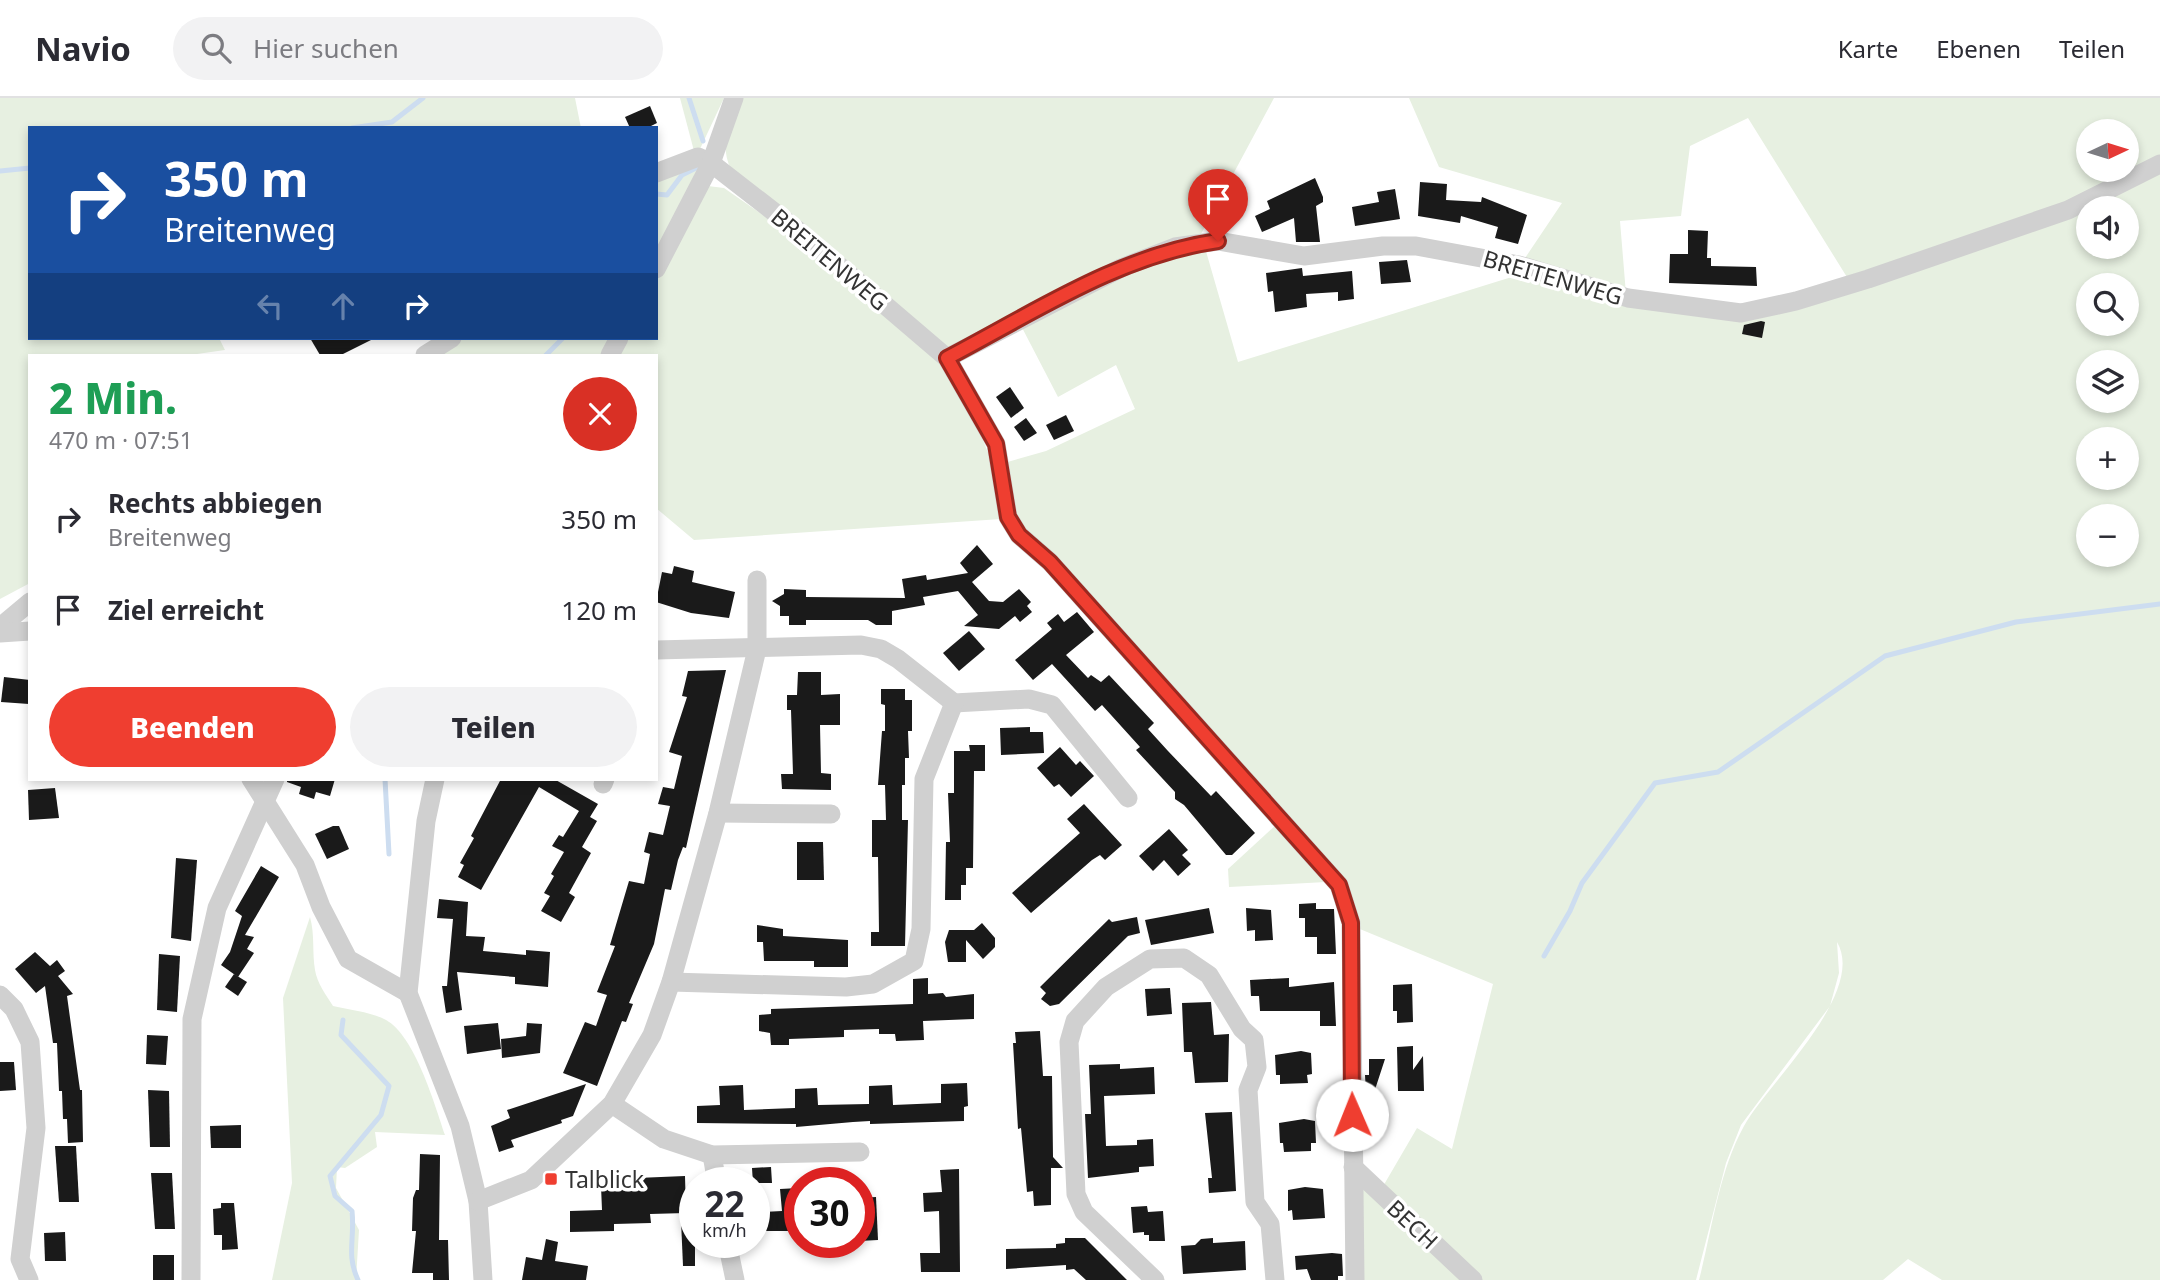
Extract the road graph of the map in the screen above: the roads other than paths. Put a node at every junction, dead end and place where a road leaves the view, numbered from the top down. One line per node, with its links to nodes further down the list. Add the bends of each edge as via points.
1 (734, 98): 2 (street)
2 (711, 163): 4 (street, via 698,157); 5 (street); 8 (street, BREITENWEG)
3 (2160, 164): 8 (street, BREITENWEG, via 2068,209 1868,279 1741,313 1628,298 1508,262 1416,246 1399,244 1304,256 1218,241 1175,247 1121,268)
4 (658, 172)
5 (658, 265)
6 (450, 340): 7 (street)
7 (427, 354)
8 (947, 358): 31 (street, BREITENWEG, via 996,444 1008,517 1019,535 1050,562 1339,885 1351,923)
9 (757, 580): 14 (street)
10 (28, 604): 11 (street)
11 (0, 627)
12 (28, 631): 13 (street)
13 (0, 633)
14 (757, 649): 15 (street); 16 (street, via 860,645 881,649); 22 (street)
15 (658, 650)
16 (954, 703): 20 (street, via 1029,699 1052,705); 24 (street, via 923,779 921,929 914,961 873,984 846,987)
17 (252, 781): 21 (street)
18 (274, 781): 21 (street)
19 (436, 781): 25 (street, via 426,821)
20 (1128, 798)
21 (267, 802): 25 (street, via 305,865 348,959); 35 (street, via 217,908 192,1019)
22 (718, 813): 23 (street); 24 (street)
23 (831, 814)
24 (671, 982): 27 (street, via 652,1035)
25 (408, 993): 32 (street, via 460,1126)
26 (0, 995): 34 (street, via 14,1009 30,1042 36,1128 20,1259)
27 (612, 1104): 29 (street, via 664,1139); 32 (street, via 531,1180)
28 (860, 1153): 29 (street)
29 (712, 1155): 30 (street)
30 (714, 1167)
31 (1353, 1167): 40 (street, BREITENWEG); 41 (street, BECH)
32 (478, 1200): 36 (street)
33 (730, 1258): 37 (street)
34 (29, 1280)
35 (191, 1280)
36 (483, 1280)
37 (735, 1280)
38 (1155, 1280): 39 (street, via 1084,1212 1076,1194 1069,1042 1075,1021 1106,986 1150,959 1184,958 1209,975 1242,1029 1254,1040 1257,1067 1248,1090 1255,1202 1270,1224)
39 (1275, 1280)
40 (1355, 1280)
41 (1473, 1280)

